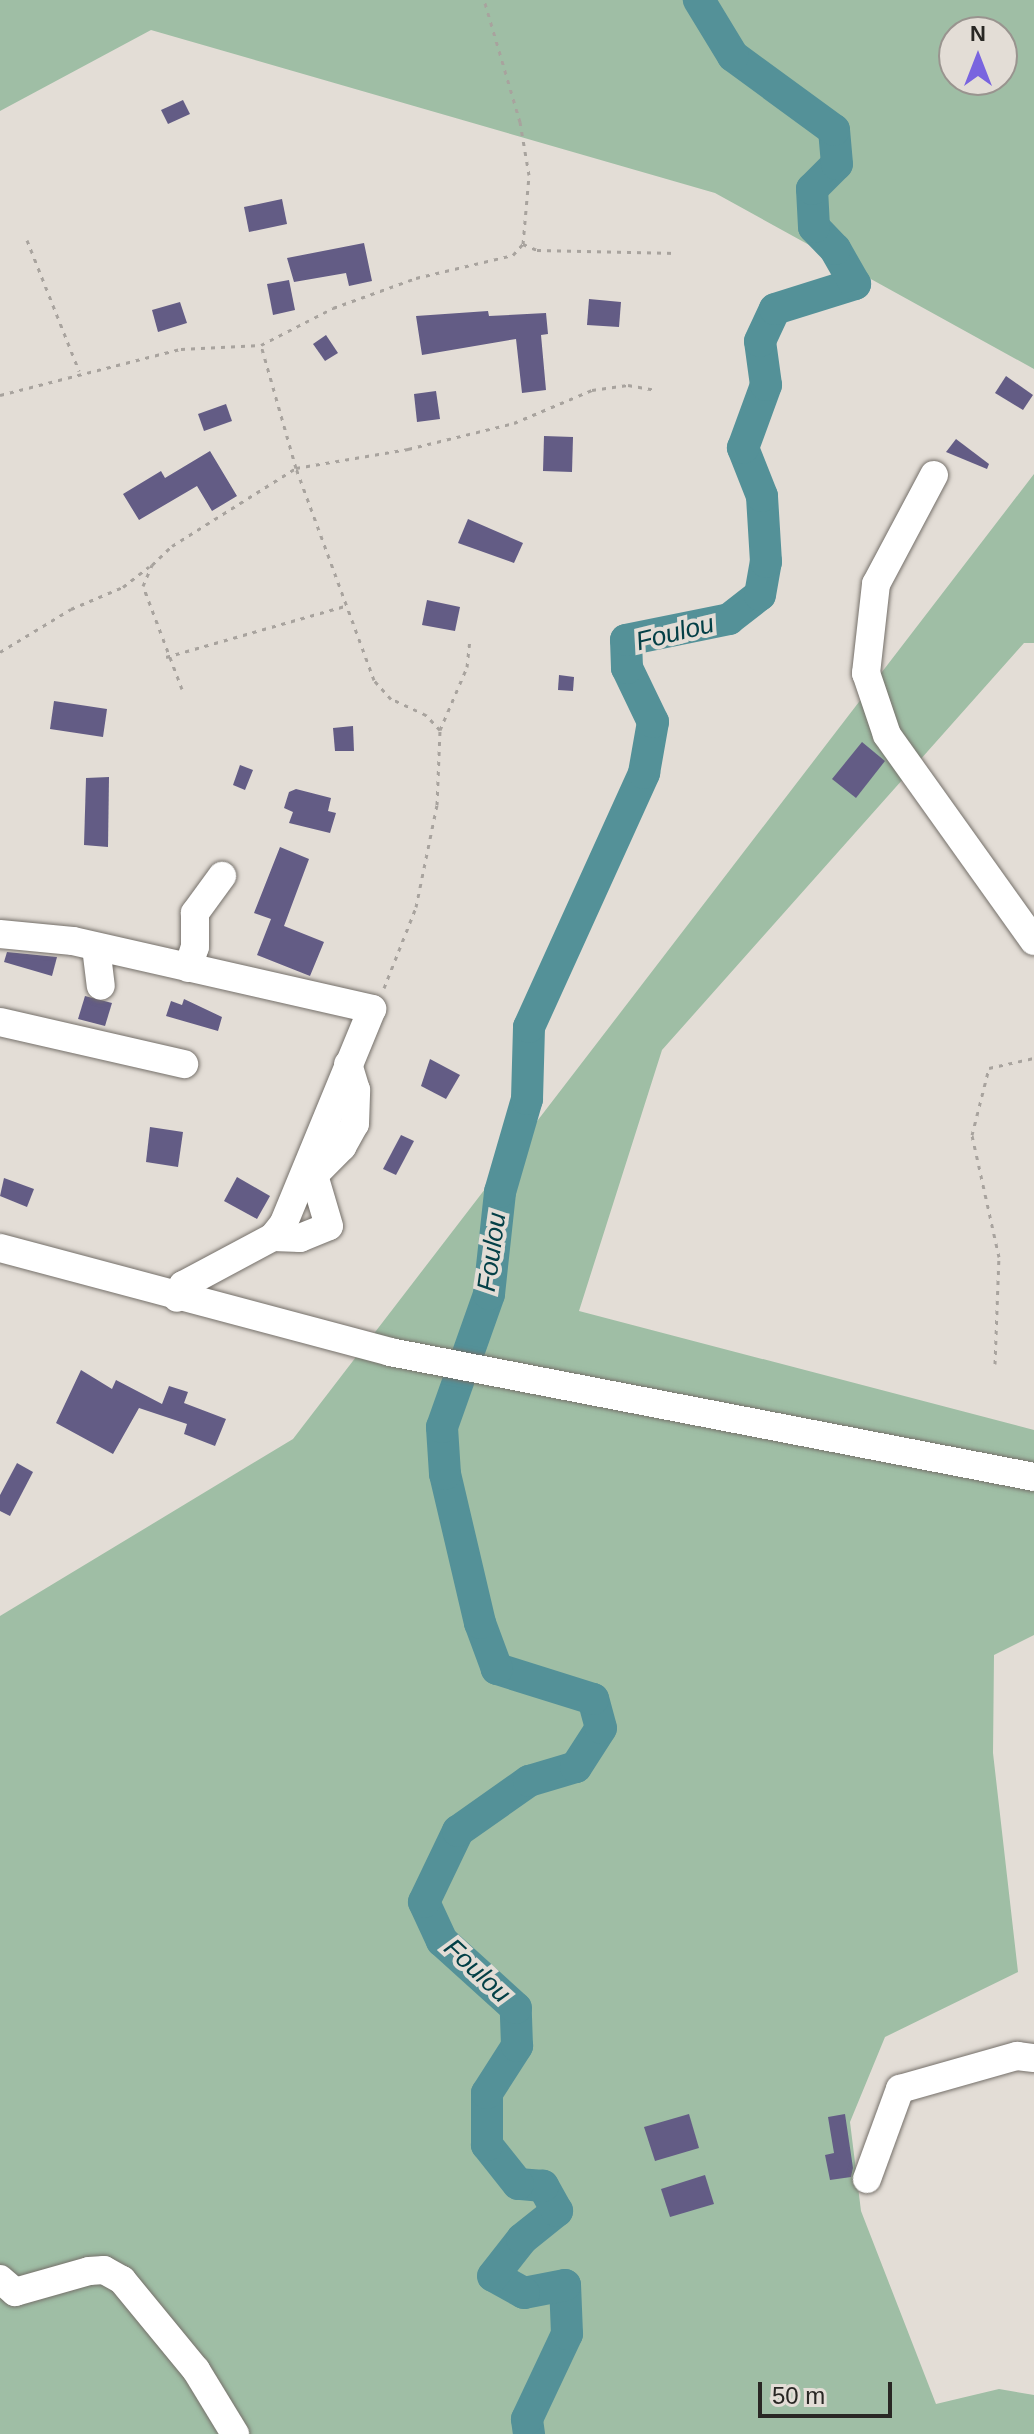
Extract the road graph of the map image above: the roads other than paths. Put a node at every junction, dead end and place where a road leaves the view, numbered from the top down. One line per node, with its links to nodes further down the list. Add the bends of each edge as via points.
1 (934, 475): 4 (street, via 876,584 866,673 887,735)
2 (222, 876): 6 (street, via 195,913 195,947)
3 (0, 934): 5 (street)
4 (1034, 941)
5 (96, 947): 6 (street); 7 (street)
6 (188, 968): 10 (street, via 372,1009)
7 (101, 986)
8 (0, 1022): 9 (street)
9 (184, 1064)
10 (348, 1064): 11 (street, via 284,1223); 11 (street, via 356,1090 355,1124 342,1147 314,1175 329,1226 300,1238)
11 (273, 1237): 13 (street, via 183,1285)
12 (0, 1248): 13 (street)
13 (177, 1298): 14 (street, via 390,1352)
14 (1034, 1477)
15 (1034, 2058): 16 (street, via 1017,2056 900,2089)
16 (867, 2179)
17 (0, 2279): 18 (street, via 15,2292 89,2271 104,2270 122,2280 196,2370)
18 (235, 2434)

